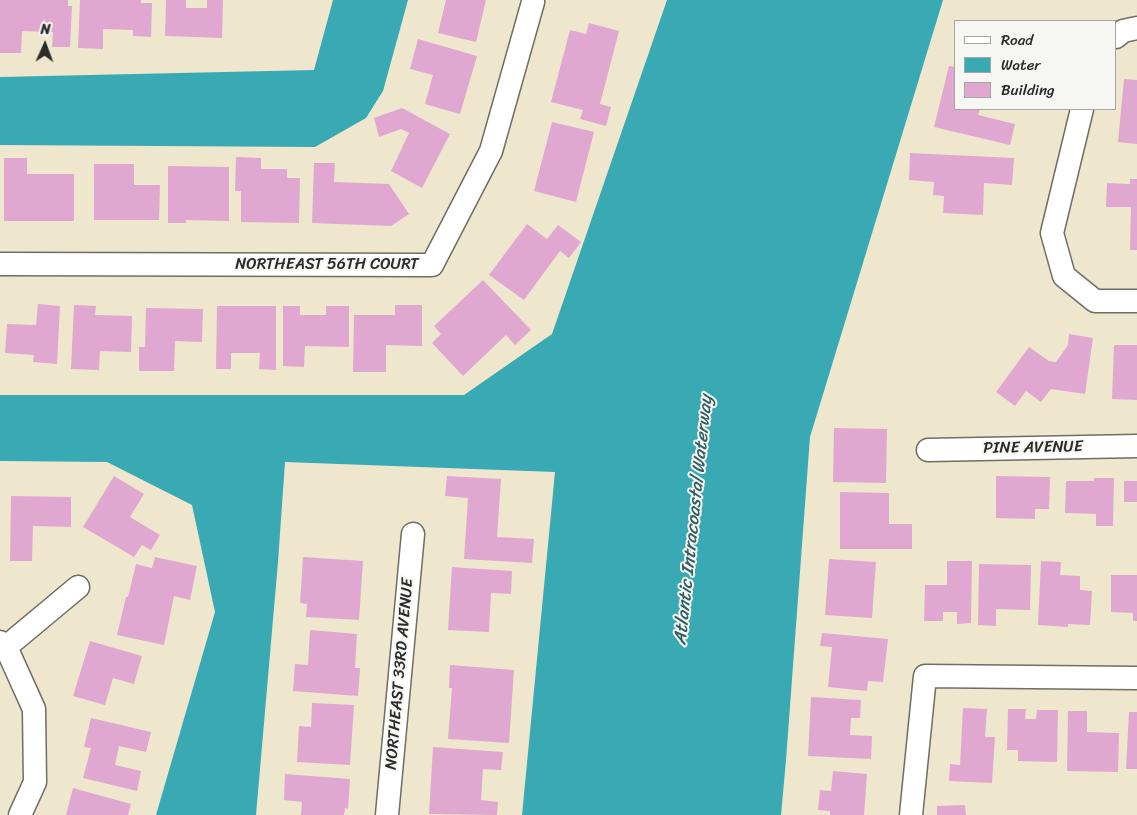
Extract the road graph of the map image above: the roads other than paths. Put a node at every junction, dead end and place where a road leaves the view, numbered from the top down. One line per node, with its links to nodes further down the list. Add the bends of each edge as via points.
1 (533, 2): 5 (street, NORTHEAST 56TH COURT, via 491,151 432,265)
2 (1137, 28): 3 (street, via 1123,31)
3 (1117, 36)
4 (1082, 110): 6 (street, via 1052,233 1064,276 1095,301)
5 (0, 264)
6 (1137, 301)
7 (1137, 446): 8 (street, PINE AVENUE)
8 (928, 450)
9 (413, 534): 14 (street, NORTHEAST 33RD AVENUE)
10 (78, 587): 11 (street)
11 (3, 645): 13 (street, via 34,709 35,782)
12 (1137, 678): 15 (street, via 925,676)
13 (20, 815)
14 (387, 815)
15 (912, 815)

